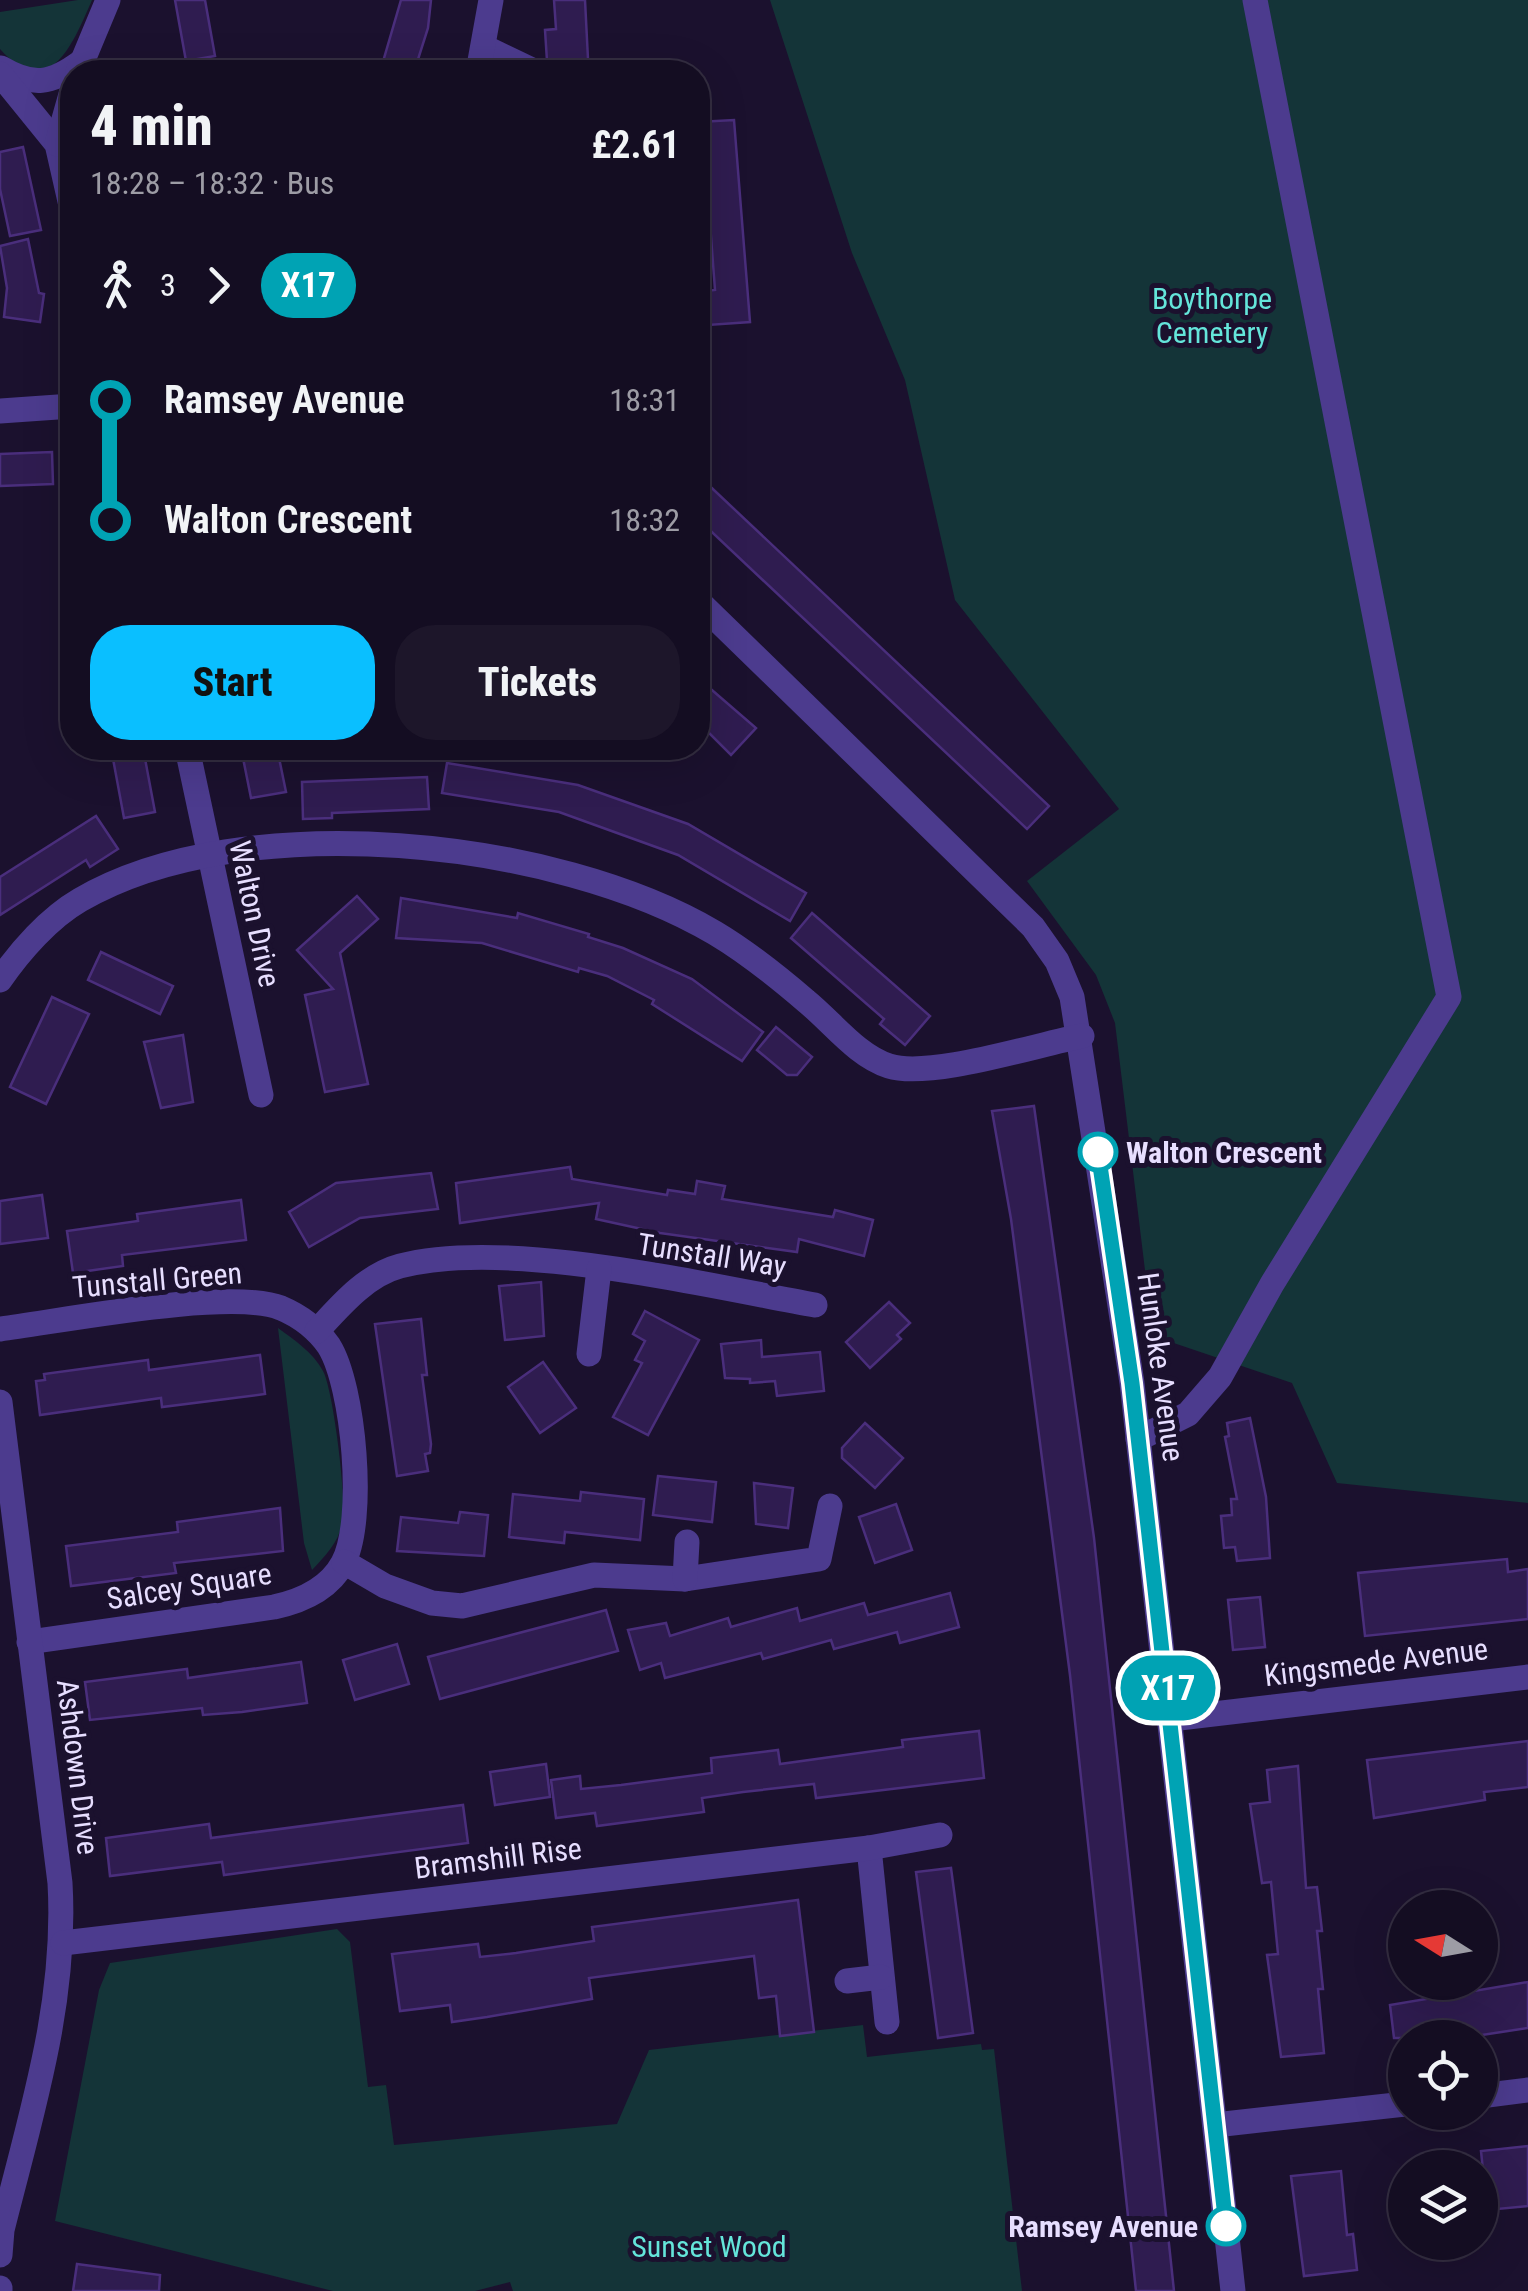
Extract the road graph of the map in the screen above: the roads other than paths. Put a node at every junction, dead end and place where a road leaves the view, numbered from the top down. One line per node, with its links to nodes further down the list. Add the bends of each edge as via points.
1 (108, 0): 4 (street)
2 (491, 0): 5 (street)
3 (1255, 0): 25 (street, via 1449,998 1220,1377 1188,1414)
4 (82, 60)
5 (482, 60)
6 (0, 71): 7 (street, via 24,82); 9 (street)
7 (60, 78)
8 (60, 133): 9 (street)
9 (57, 144): 10 (street)
10 (60, 157)
11 (60, 407): 12 (street)
12 (0, 410)
13 (710, 614): 17 (street, Hunloke Avenue, via 1033,928 1064,979)
14 (190, 760): 15 (street, Walton Drive)
15 (210, 857): 16 (street, via 148,870 76,902); 17 (street, via 312,844 426,847 597,880 717,934 873,1059 905,1070); 18 (street, Walton Drive)
16 (0, 980)
17 (1082, 1036): 25 (street, Hunloke Avenue)
18 (261, 1094)
19 (599, 1269): 20 (street, Tunstall Way); 22 (street, Tunstall Way, via 518,1259 448,1258 396,1266 354,1292); 23 (street, Tunstall Way)
20 (815, 1305)
21 (0, 1329): 22 (street, Tunstall Green, via 241,1301 278,1307)
22 (317, 1331): 28 (street, via 340,1370 347,1412 355,1530)
23 (589, 1354)
24 (0, 1402): 30 (street, Ashdown Drive)
25 (1138, 1438): 32 (street, Hunloke Avenue)
26 (830, 1506): 29 (street, via 820,1559)
27 (687, 1542): 29 (street)
28 (344, 1562): 29 (street, via 386,1586 462,1606 594,1576); 30 (street, Salcey Square, via 328,1582 292,1603)
29 (685, 1579)
30 (29, 1642): 35 (street, Ashdown Drive)
31 (1528, 1676): 32 (street, Kingsmede Avenue)
32 (1171, 1719): 42 (street, Hunloke Avenue)
33 (940, 1836): 34 (street, Bramshill Rise)
34 (869, 1848): 35 (street, Bramshill Rise); 36 (street)
35 (63, 1943): 43 (street, Ashdown Drive, via 55,2020)
36 (881, 1977): 37 (street); 38 (street)
37 (846, 1980)
38 (887, 2022)
39 (1528, 2090): 40 (street)
40 (1498, 2094)
41 (1388, 2106): 42 (street)
42 (1215, 2126): 44 (street, Hunloke Avenue)
43 (0, 2255)
44 (1234, 2291)

